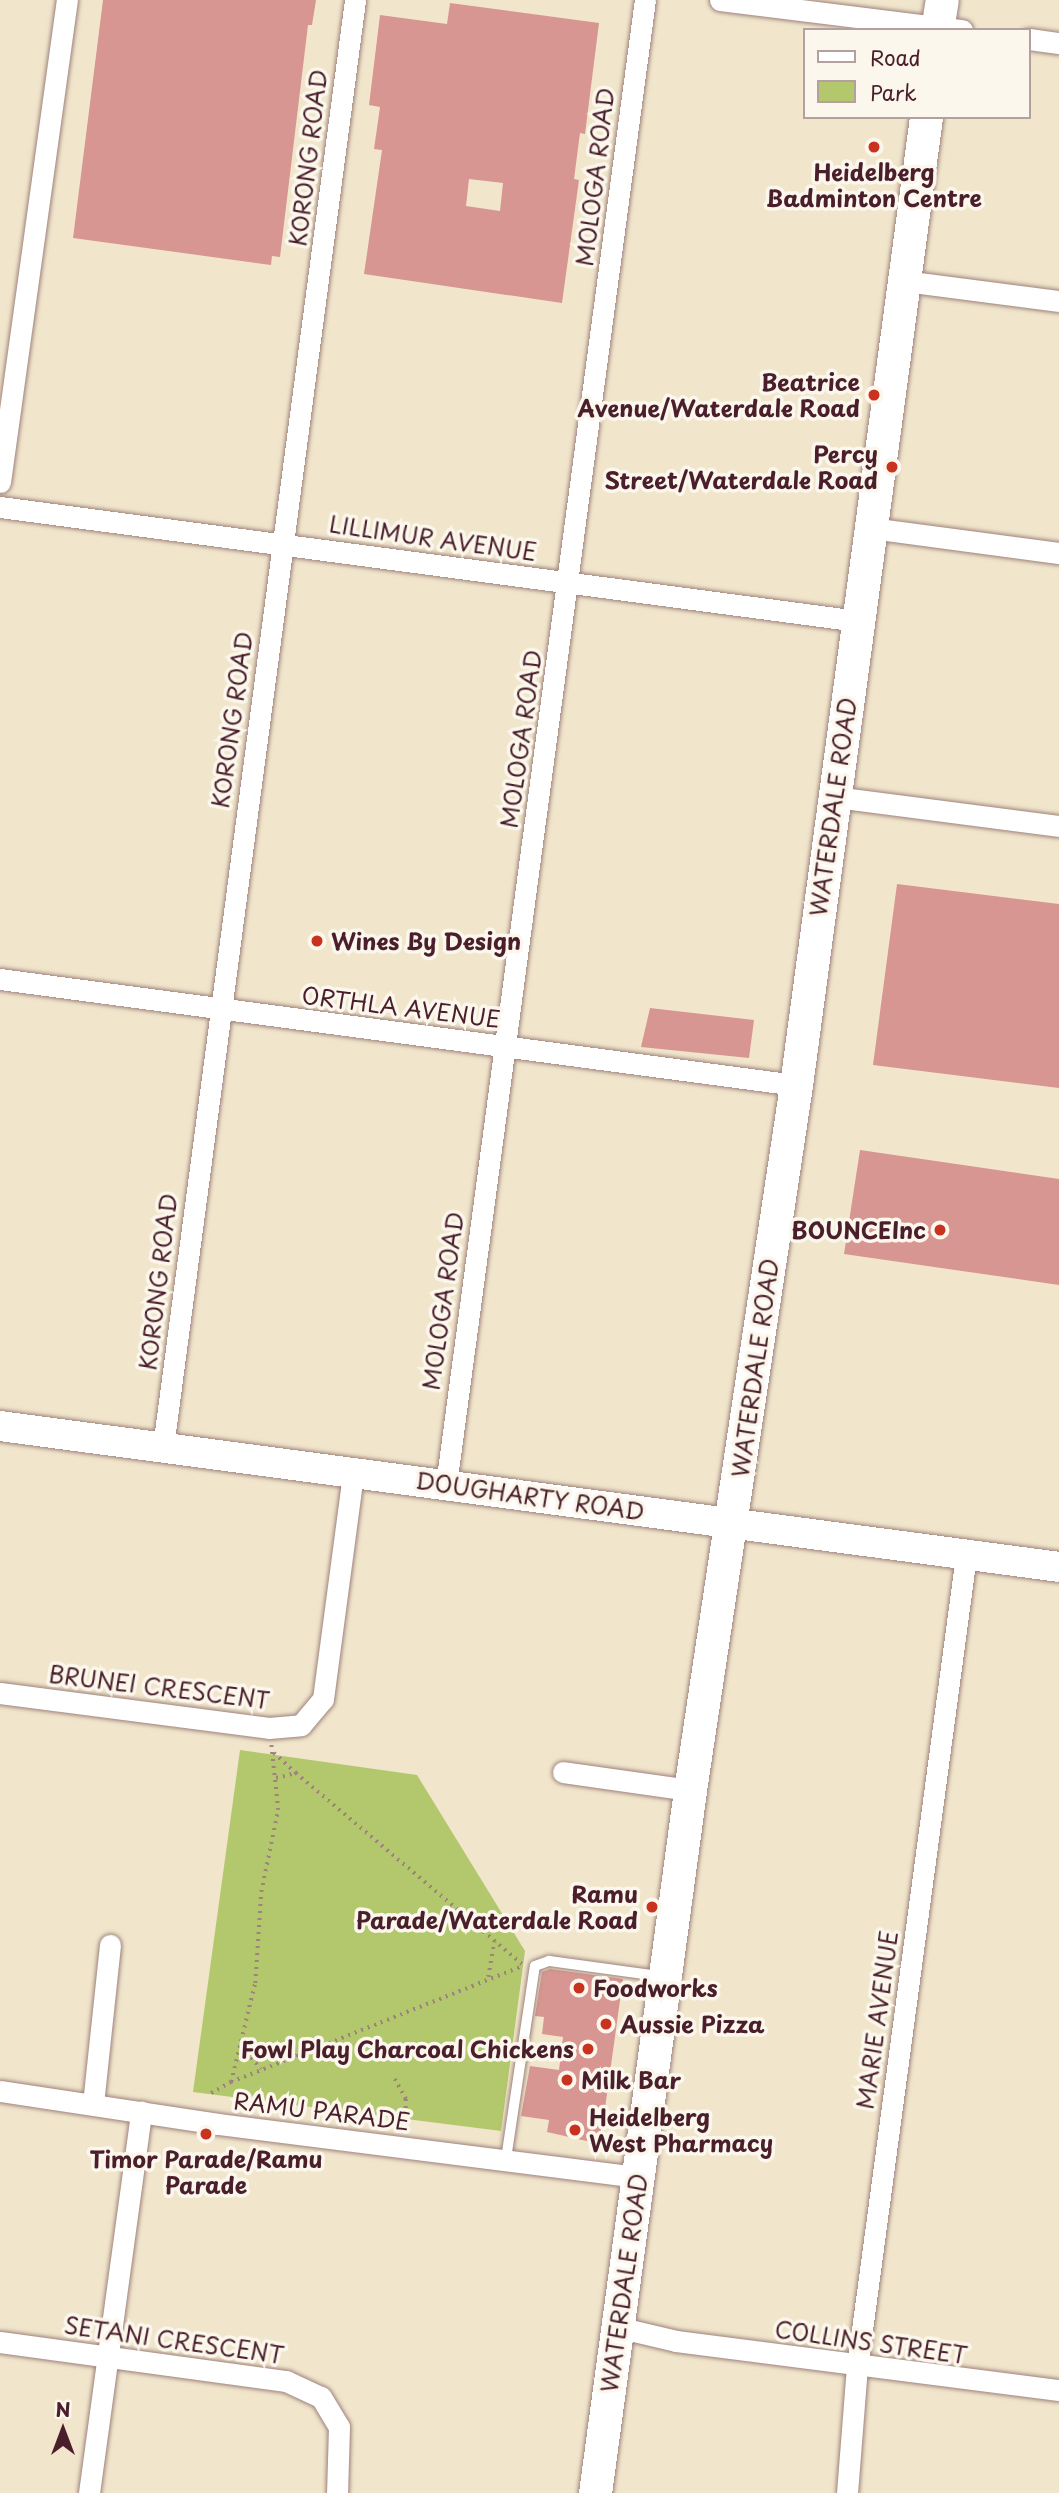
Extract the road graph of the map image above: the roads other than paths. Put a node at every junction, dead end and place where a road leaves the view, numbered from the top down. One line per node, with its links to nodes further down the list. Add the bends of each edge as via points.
1 (67, 0): 11 (street)
2 (355, 0): 14 (street, KORONG ROAD)
3 (645, 0): 16 (street, MOLOGA ROAD)
4 (720, 0): 5 (street)
5 (945, 22)
6 (1031, 39): 7 (street)
7 (1059, 43)
8 (926, 119): 9 (main road, WATERDALE ROAD)
9 (904, 281): 10 (street); 13 (main road, WATERDALE ROAD)
10 (1059, 301)
11 (0, 482)
12 (0, 507): 14 (street, LILLIMUR AVENUE)
13 (871, 528): 15 (street); 17 (main road, WATERDALE ROAD)
14 (282, 542): 16 (street, LILLIMUR AVENUE); 21 (street, KORONG ROAD)
15 (1059, 553)
16 (568, 584): 17 (street, LILLIMUR AVENUE); 22 (street, MOLOGA ROAD)
17 (858, 621): 18 (main road, WATERDALE ROAD)
18 (835, 797): 19 (street); 23 (main road, WATERDALE ROAD)
19 (1059, 826)
20 (0, 979): 21 (street, ORTHLA AVENUE)
21 (219, 1010): 22 (street, ORTHLA AVENUE); 25 (street, KORONG ROAD)
22 (505, 1046): 23 (street, ORTHLA AVENUE); 27 (street, MOLOGA ROAD)
23 (796, 1086): 28 (main road, WATERDALE ROAD)
24 (0, 1426): 25 (street, DOUGHARTY ROAD)
25 (163, 1447): 26 (street, DOUGHARTY ROAD)
26 (353, 1473): 27 (street, DOUGHARTY ROAD); 31 (street, BRUNEI CRESCENT, via 323,1699 300,1725 269,1728)
27 (446, 1485): 28 (street, DOUGHARTY ROAD)
28 (731, 1522): 29 (street, DOUGHARTY ROAD); 33 (main road, WATERDALE ROAD)
29 (966, 1555): 30 (street, DOUGHARTY ROAD); 44 (street, MARIE AVENUE)
30 (1059, 1567)
31 (0, 1693)
32 (563, 1772): 33 (street)
33 (690, 1790): 35 (main road, WATERDALE ROAD)
34 (110, 1945): 37 (street)
35 (665, 1977): 39 (lane, via 549,1961 529,1965); 40 (main road, WATERDALE ROAD)
36 (0, 2091): 37 (street, RAMU PARADE)
37 (93, 2104): 38 (street, RAMU PARADE)
38 (141, 2112): 39 (street, RAMU PARADE); 43 (street)
39 (506, 2159): 40 (street, RAMU PARADE)
40 (638, 2177): 41 (main road, WATERDALE ROAD)
41 (617, 2333): 44 (street, COLLINS STREET); 48 (main road, WATERDALE ROAD)
42 (0, 2343): 43 (street, SETANI CRESCENT)
43 (107, 2356): 46 (street); 47 (street, SETANI CRESCENT, via 286,2381 321,2397 339,2427)
44 (857, 2367): 45 (street, COLLINS STREET); 49 (street, MARIE AVENUE)
45 (1059, 2390)
46 (89, 2493)
47 (337, 2493)
48 (595, 2493)
49 (847, 2493)

